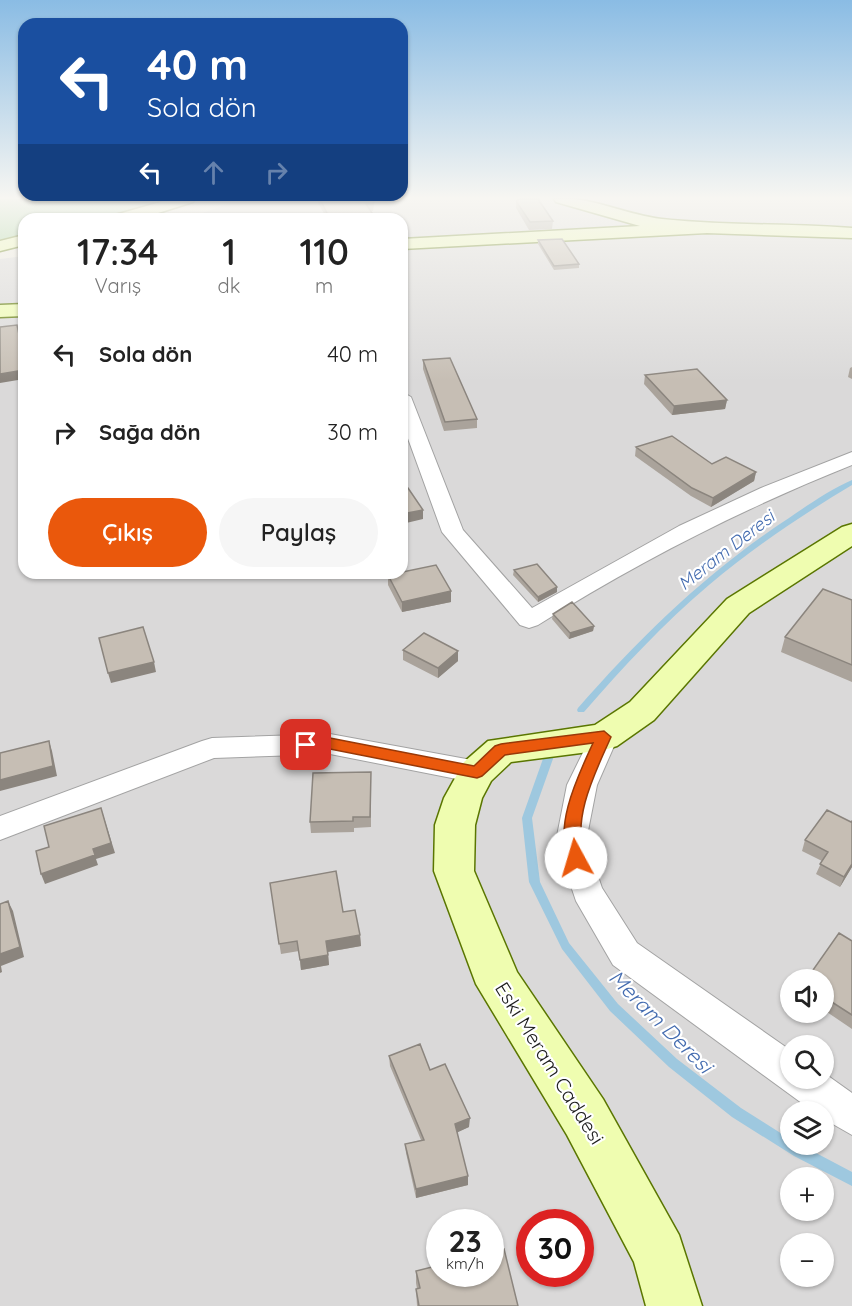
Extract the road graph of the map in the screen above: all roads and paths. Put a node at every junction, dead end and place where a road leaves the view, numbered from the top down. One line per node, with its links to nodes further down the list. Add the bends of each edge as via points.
1 (18, 310): 2 (street)
2 (0, 311)
3 (408, 413): 4 (street, via 453,532 529,620 592,580 786,482)
4 (852, 458)
5 (852, 533): 6 (street, Eski Meram Caddesi, via 738,606 642,711)
6 (604, 737): 7 (street, Eski Meram Caddesi, via 501,750); 9 (street, via 582,785 571,842 587,892 625,954)
7 (477, 772): 8 (street, via 330,744 212,748); 12 (street, Eski Meram Caddesi, via 455,825 454,872 499,984 585,1117 660,1254)
8 (0, 828)
9 (780, 1065)
10 (814, 1089): 11 (street)
11 (852, 1116)
12 (674, 1306)

